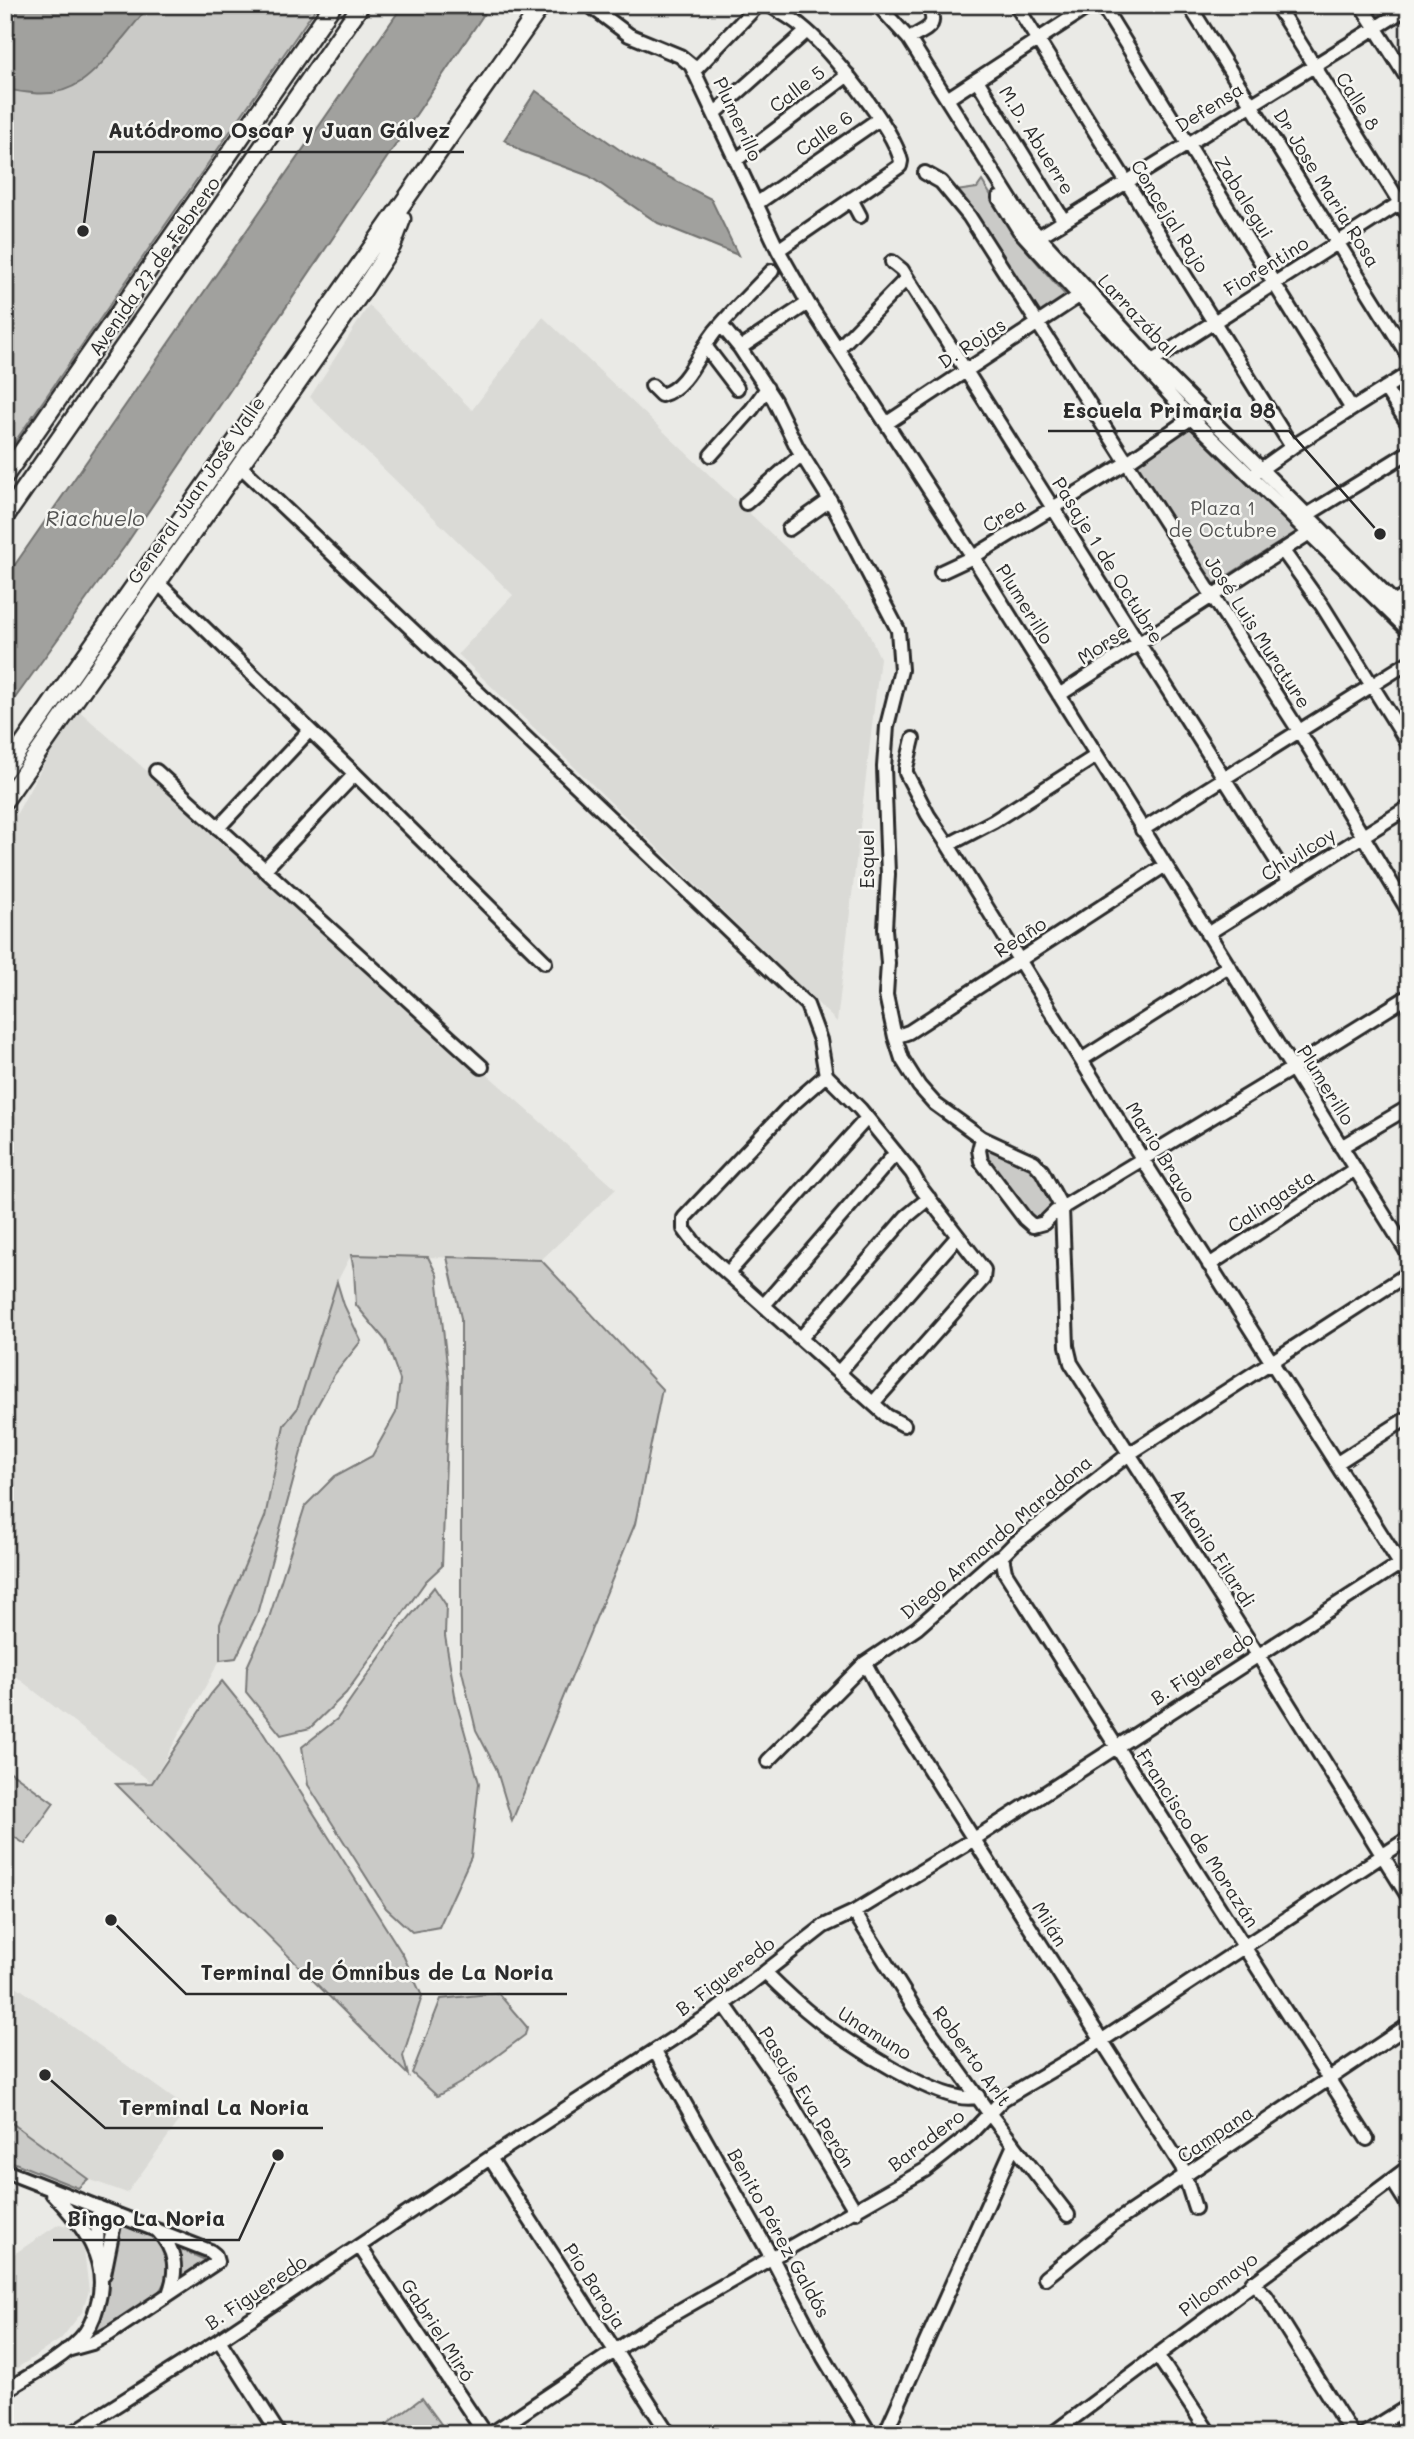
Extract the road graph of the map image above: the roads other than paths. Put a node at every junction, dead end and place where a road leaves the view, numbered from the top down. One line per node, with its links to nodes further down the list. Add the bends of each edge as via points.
1 (333, 5): 77 (main road, Avenida 27 de Febrero)
2 (361, 5): 81 (main road, Avenida 27 de Febrero)
3 (542, 5): 17 (main road, General Juan José Valle)
4 (550, 5): 17 (main road, General Juan José Valle)
5 (589, 5): 23 (street, Plumerillo, via 629,34 686,59)
6 (769, 5): 19 (street)
7 (878, 5): 20 (street, Larrazábal)
8 (927, 5): 20 (street, via 934,21)
9 (1016, 5): 21 (street, Concejal Rajo)
10 (1091, 5): 21 (street)
11 (1102, 5): 31 (street, Zabalegui)
12 (1189, 5): 28 (street, Dr Jose Maria Rosa)
13 (1276, 5): 22 (street, Calle 8)
14 (1361, 5): 18 (street)
15 (757, 6): 23 (street)
16 (1409, 7): 18 (street, Defensa)
17 (531, 21): 35 (main road, General Juan José Valle)
18 (1375, 27): 22 (street, Defensa); 26 (street)
19 (807, 31): 24 (street); 29 (street)
20 (909, 39): 27 (street, Larrazábal)
21 (1037, 40): 25 (street); 34 (street, Concejal Rajo)
22 (1313, 66): 28 (street, Defensa); 38 (street, Calle 8)
23 (694, 71): 29 (street, Plumerillo)
24 (848, 75): 30 (street); 32 (street, Calle 5)
25 (977, 80): 27 (street); 42 (street, M.D. Abuerre)
26 (1409, 80)
27 (947, 99): 43 (street, Larrazábal)
28 (1252, 104): 31 (street, Defensa); 44 (street, Dr Jose Maria Rosa)
29 (714, 114): 32 (street, Plumerillo)
30 (879, 119): 37 (street, via 900,156 900,166); 39 (street, Calle 6)
31 (1188, 143): 34 (street, Defensa); 49 (street, Zabalegui)
32 (736, 160): 39 (street, Plumerillo)
33 (925, 173): 53 (street, José Luis Murature, via 941,182 969,216)
34 (1126, 183): 42 (street, Defensa); 52 (street, Concejal Rajo)
35 (409, 197): 75 (main road, General Juan José Valle, via 392,246); 103 (main road, General Juan José Valle)
36 (999, 198): 43 (street, Larrazábal, via 1019,230)
37 (851, 199): 40 (street); 45 (street)
38 (1404, 200): 41 (street, Calle 8); 44 (street, Fiorentino)
39 (757, 204): 45 (street, Plumerillo)
40 (860, 216)
41 (1409, 217)
42 (1063, 221): 43 (street, Defensa)
43 (1035, 239): 50 (street, Larrazábal); 59 (street, Larrazábal)
44 (1338, 242): 49 (street, Fiorentino); 58 (street, Dr Jose Maria Rosa)
45 (778, 250): 51 (street, Plumerillo)
46 (891, 262): 48 (street, Pasaje 1 de Octubre)
47 (772, 271): 54 (street)
48 (907, 278): 57 (street); 60 (street, Pasaje 1 de Octubre)
49 (1275, 283): 52 (street, Fiorentino); 66 (street, Zabalegui)
50 (1079, 296): 53 (street, D. Rojas); 59 (street, Larrazábal)
51 (808, 303): 56 (street); 57 (street, Plumerillo)
52 (1214, 321): 59 (street, Fiorentino); 70 (street, Concejal Rajo)
53 (1038, 323): 60 (street, D. Rojas); 74 (street, José Luis Murature)
54 (720, 325): 55 (street); 56 (street, Esquel)
55 (705, 346): 62 (street, via 684,379 665,395); 63 (street)
56 (740, 348): 64 (street, Esquel)
57 (838, 349): 68 (street, Plumerillo)
58 (1409, 357)
59 (1148, 364): 67 (street, Larrazábal); 76 (street, Larrazábal)
60 (964, 370): 68 (street, D. Rojas); 80 (street, Pasaje 1 de Octubre)
61 (1409, 373): 65 (street)
62 (652, 386)
63 (737, 388)
64 (767, 388): 72 (street, Esquel); 73 (street)
65 (1385, 388): 66 (street); 69 (street)
66 (1352, 409): 70 (street)
67 (1191, 418): 74 (street, Crea); 76 (street, Larrazábal)
68 (887, 423): 86 (street, Plumerillo)
69 (1409, 425)
70 (1292, 447): 76 (street)
71 (1409, 452): 82 (street)
72 (802, 454): 78 (street, Esquel); 79 (street)
73 (711, 455)
74 (1126, 463): 80 (street, Crea); 90 (street, José Luis Murature)
75 (239, 465): 88 (main road, General Juan José Valle); 126 (street, via 801,999 812,1015)
76 (1255, 473): 82 (street, Larrazábal)
77 (5, 476)
78 (830, 500): 83 (street); 122 (street, Esquel, via 895,623 901,645 884,767 886,984)
79 (746, 503)
80 (1052, 508): 86 (street, Crea); 94 (street, Pasaje 1 de Octubre)
81 (5, 517)
82 (1300, 519): 84 (street, Larrazábal); 91 (street, Larrazábal)
83 (789, 529)
84 (1308, 534): 85 (street, Morse); 91 (street, Larrazábal)
85 (1283, 551): 90 (street, Morse); 96 (street)
86 (973, 557): 87 (street, Crea); 97 (street, Plumerillo)
87 (941, 572)
88 (157, 582): 98 (street); 107 (main road, General Juan José Valle)
89 (1409, 593): 91 (street)
90 (1213, 596): 94 (street, Morse); 99 (street, José Luis Murature)
91 (1390, 606): 92 (street, Larrazábal); 93 (street, Larrazábal)
92 (1409, 617)
93 (1409, 631)
94 (1139, 643): 97 (street, Morse); 106 (street, Pasaje 1 de Octubre)
95 (1409, 662): 96 (street)
96 (1371, 686): 99 (street); 101 (street)
97 (1059, 695): 102 (street, Plumerillo)
98 (309, 731): 105 (street); 109 (street)
99 (1299, 731): 106 (street); 111 (street, José Luis Murature)
100 (913, 738): 112 (street, Mario Bravo, via 906,774)
101 (1409, 745)
102 (1096, 756): 110 (street, Plumerillo); 112 (street)
103 (5, 770)
104 (156, 771): 109 (street)
105 (355, 774): 114 (street); 119 (street)
106 (1226, 778): 110 (street); 115 (street, Pasaje 1 de Octubre)
107 (5, 800)
108 (1409, 807): 111 (street, Chivilcoy)
109 (218, 828): 114 (street)
110 (1142, 830): 113 (street, Plumerillo)
111 (1364, 835): 115 (street, Chivilcoy); 116 (street, José Luis Murature)
112 (948, 845): 118 (street, Mario Bravo)
113 (1164, 866): 117 (street, Plumerillo); 118 (street, Reaño)
114 (264, 870): 124 (street)
115 (1290, 882): 117 (street, Chivilcoy)
116 (1409, 912)
117 (1207, 934): 120 (street, Plumerillo)
118 (1019, 960): 122 (street, Reaño); 123 (street, Mario Bravo)
119 (545, 962)
120 (1227, 967): 123 (street); 125 (street, Plumerillo)
121 (1409, 996): 125 (street)
122 (895, 1037): 129 (street, Esquel, via 902,1059 924,1091 943,1111)
123 (1081, 1059): 132 (street, Mario Bravo)
124 (482, 1067)
125 (1293, 1069): 130 (street, Plumerillo); 132 (street)
126 (826, 1075): 128 (street); 140 (street, via 786,1110 684,1218 688,1237)
127 (1409, 1107): 130 (street)
128 (866, 1119): 131 (street); 140 (street)
129 (982, 1138): 135 (street, Esquel, via 1039,1166); 135 (street, via 981,1161 1028,1223 1039,1225)
130 (1341, 1147): 133 (street, Plumerillo)
131 (895, 1154): 134 (street); 142 (street)
132 (1143, 1160): 135 (street); 139 (street, Mario Bravo)
133 (1355, 1169): 137 (street, Plumerillo); 139 (street, Calingasta)
134 (929, 1198): 136 (street); 143 (street, via 906,1217)
135 (1062, 1208): 144 (street, Esquel, via 1067,1346)
136 (958, 1236): 146 (street); 147 (street, via 984,1270 983,1279)
137 (1404, 1238): 138 (street, Plumerillo)
138 (1409, 1255)
139 (1209, 1265): 145 (street, Mario Bravo)
140 (728, 1273): 142 (street)
141 (1409, 1273): 145 (street, Diego Armando Maradona)
142 (764, 1306): 143 (street)
143 (801, 1338): 146 (street)
144 (1072, 1363): 150 (street, Antonio Filardi)
145 (1272, 1363): 150 (street, Diego Armando Maradona); 151 (street, Mario Bravo)
146 (839, 1371): 147 (street)
147 (874, 1402): 149 (street)
148 (1409, 1418): 151 (street)
149 (904, 1425)
150 (1129, 1454): 152 (street, Diego Armando Maradona); 155 (street, Antonio Filardi)
151 (1337, 1463): 153 (street, Mario Bravo)
152 (1002, 1556): 156 (street, Diego Armando Maradona, via 917,1629); 157 (street, Francisco de Morazán, via 1005,1572)
153 (1404, 1561): 154 (street, Mario Bravo); 155 (street, B. Figueredo)
154 (1409, 1578)
155 (1258, 1655): 157 (street, B. Figueredo); 161 (street, Antonio Filardi)
156 (866, 1663): 158 (street, Diego Armando Maradona); 160 (street, Milán)
157 (1116, 1746): 160 (street, B. Figueredo); 164 (street, Francisco de Morazán)
158 (768, 1761)
159 (1409, 1838): 161 (street, Baradero)
160 (974, 1839): 163 (street, B. Figueredo); 168 (street, Milán)
161 (1384, 1854): 162 (street, Antonio Filardi); 164 (street, Baradero)
162 (1409, 1898)
163 (854, 1912): 165 (street, B. Figueredo, via 810,1935); 171 (street, Roberto Arlt, via 914,2008)
164 (1244, 1946): 168 (street, Baradero); 170 (street, Francisco de Morazán)
165 (765, 1972): 166 (street, B. Figueredo); 171 (street, Unamuno, via 820,2021 886,2064 955,2098)
166 (724, 2004): 169 (street, B. Figueredo); 184 (street, Pasaje Eva Perón, via 776,2078)
167 (1409, 2025): 170 (street, Campana)
168 (1101, 2041): 172 (street, Baradero, via 1003,2099); 178 (street, Milán)
169 (655, 2051): 175 (street, B. Figueredo); 190 (street, Benito Pérez Galdós)
170 (1328, 2080): 173 (street, Francisco de Morazán); 178 (street, Campana)
171 (978, 2096): 172 (street, Roberto Arlt)
172 (989, 2113): 174 (street, Roberto Arlt); 184 (street, Baradero, via 958,2146)
173 (1367, 2138)
174 (1014, 2146): 186 (street, Roberto Arlt); 207 (street)
175 (489, 2158): 188 (street, B. Figueredo); 197 (street, Pío Baroja)
176 (1409, 2168): 179 (street, Pilcomayo)
177 (5, 2171): 180 (street)
178 (1186, 2176): 183 (street, Milán); 191 (street, Campana, via 1111,2225)
179 (1392, 2180): 182 (street); 192 (street, Pilcomayo)
180 (50, 2190): 181 (street); 189 (street, via 79,2223)
181 (98, 2207): 185 (street); 189 (street)
182 (1409, 2207)
183 (1195, 2208)
184 (856, 2212): 190 (street, Baradero)
185 (116, 2214): 187 (street); 193 (street)
186 (1068, 2215)
187 (158, 2231): 194 (street, via 174,2260); 194 (street, via 210,2251 217,2262)
188 (360, 2247): 195 (street, B. Figueredo); 203 (street, Gabriel Miró)
189 (97, 2258): 193 (street)
190 (772, 2258): 197 (street, Baradero); 206 (street, Benito Pérez Galdós)
191 (1045, 2278)
192 (1252, 2282): 198 (street, Pilcomayo); 210 (street, via 1266,2295)
193 (102, 2285): 196 (street, via 90,2326)
194 (169, 2294): 196 (street, via 109,2334)
195 (219, 2340): 201 (street, B. Figueredo); 202 (street)
196 (67, 2350): 199 (street)
197 (615, 2352): 204 (street, Baradero); 205 (street, Pío Baroja)
198 (1157, 2355): 208 (street, Pilcomayo); 209 (street)
199 (5, 2391)
200 (1409, 2406): 211 (street)
201 (71, 2434)
202 (279, 2434)
203 (485, 2434)
204 (491, 2434)
205 (668, 2434)
206 (870, 2434)
207 (885, 2434)
208 (1052, 2434)
209 (1210, 2434)
210 (1352, 2434)
211 (1364, 2434)

